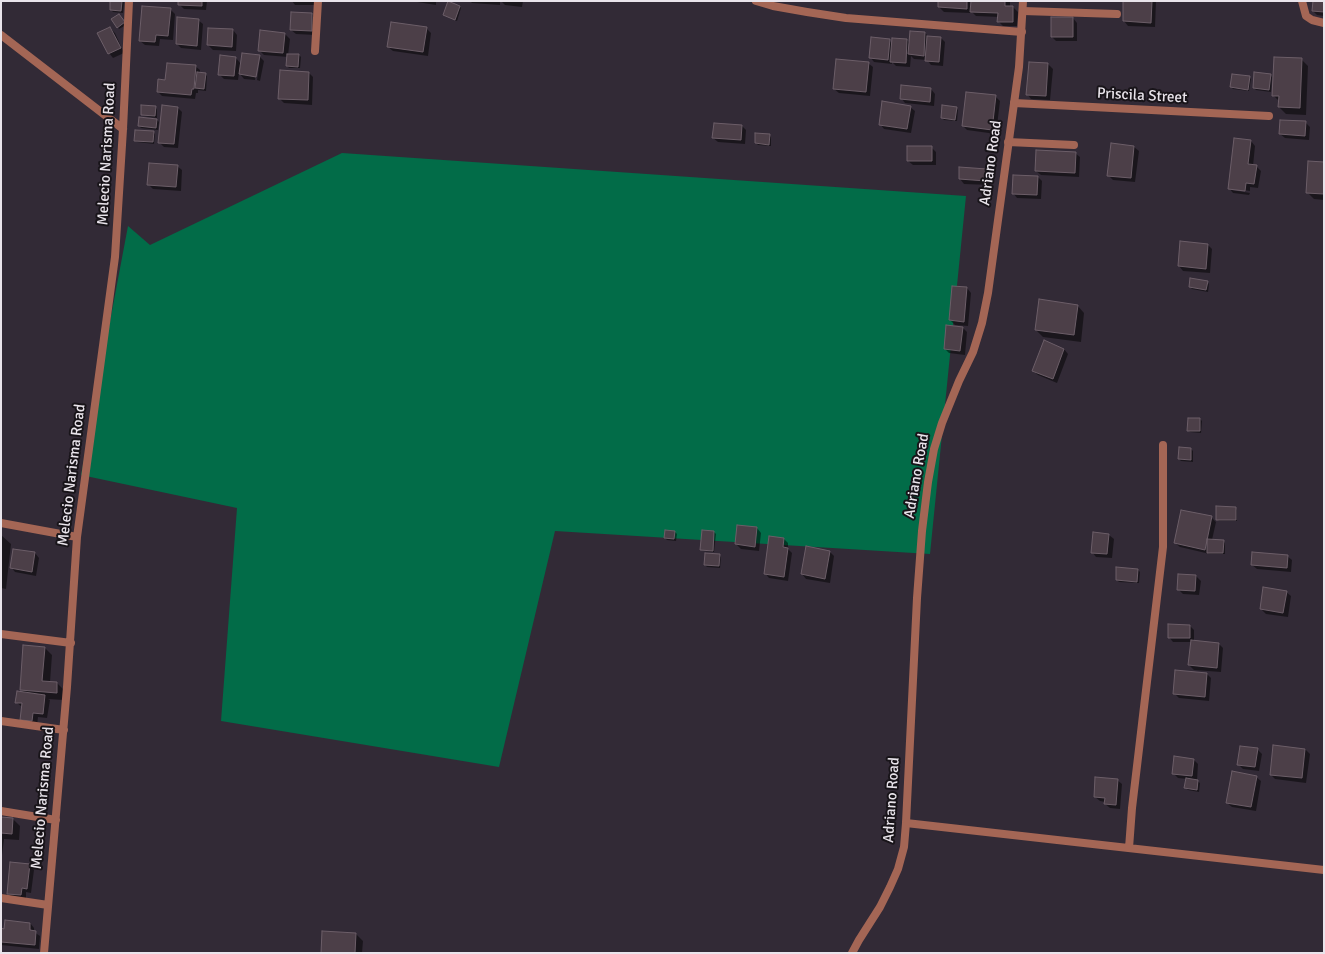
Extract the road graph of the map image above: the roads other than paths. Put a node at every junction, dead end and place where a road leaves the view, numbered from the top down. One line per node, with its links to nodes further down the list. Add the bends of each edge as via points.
1 (129, 1): 14 (street, Melecio Narisma Road)
2 (318, 1): 11 (street)
3 (756, 1): 9 (street, via 846,18)
4 (1023, 1): 6 (street, Adriano Road)
5 (1302, 1): 8 (street, via 1306,16)
6 (1022, 11): 7 (street); 9 (street, Adriano Road)
7 (1117, 14)
8 (1324, 23)
9 (1022, 32): 12 (street, Adriano Road)
10 (1, 36): 14 (street)
11 (315, 51)
12 (1014, 103): 13 (street, Priscila Street); 15 (street, Adriano Road)
13 (1269, 116)
14 (123, 128): 19 (street, Melecio Narisma Road, via 115,257)
15 (1008, 142): 16 (street); 26 (street, Adriano Road, via 982,323 942,423 928,482 917,598)
16 (1074, 145)
17 (1163, 445): 27 (street, via 1163,547)
18 (1, 523): 19 (street)
19 (77, 537): 21 (street, Melecio Narisma Road)
20 (1, 634): 21 (street)
21 (71, 643): 23 (street, Melecio Narisma Road)
22 (1, 721): 23 (street)
23 (64, 730): 25 (street, Melecio Narisma Road)
24 (1, 811): 25 (street)
25 (56, 820): 30 (street, Melecio Narisma Road)
26 (906, 823): 27 (street); 32 (street, Adriano Road, via 904,847 898,869 880,907)
27 (1129, 848): 28 (street)
28 (1324, 870)
29 (1, 898): 30 (street)
30 (48, 905): 31 (street, Melecio Narisma Road)
31 (44, 953)
32 (852, 953)

